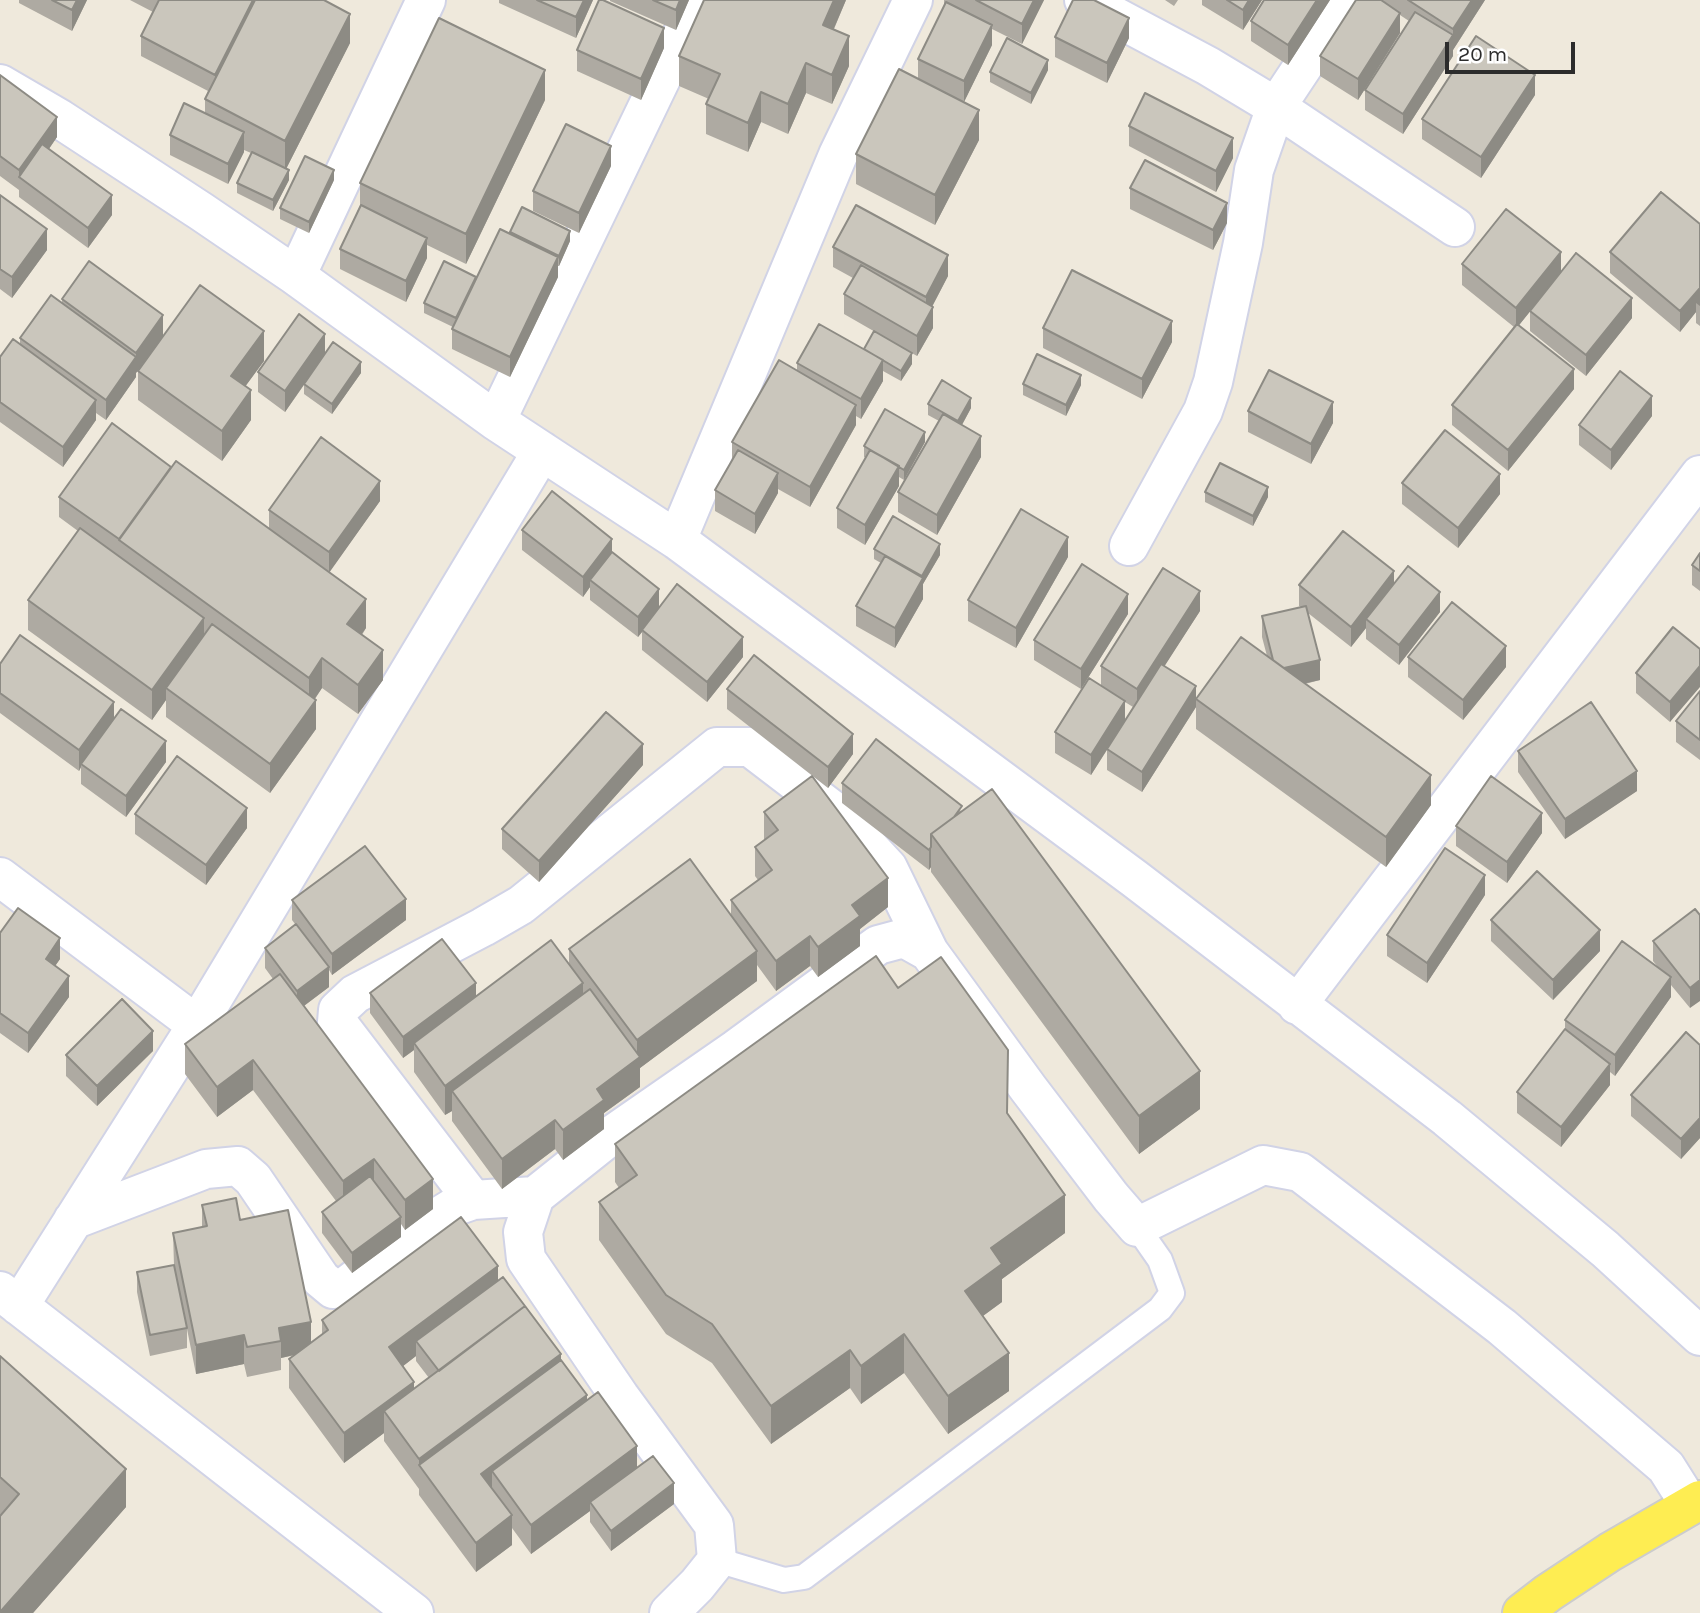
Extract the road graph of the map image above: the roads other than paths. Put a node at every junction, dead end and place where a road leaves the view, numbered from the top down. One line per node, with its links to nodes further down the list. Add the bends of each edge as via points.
1 (426, 0): 9 (street)
2 (699, 0): 10 (street)
3 (913, 0): 13 (street, via 838,155)
4 (1084, 0): 7 (street)
5 (1347, 0): 7 (street)
6 (0, 84): 9 (street)
7 (1276, 107): 8 (street); 14 (street, via 1254,170 1213,382 1203,411)
8 (1455, 227)
9 (296, 276): 10 (street)
10 (496, 421): 11 (street)
11 (542, 451): 13 (street); 18 (street)
12 (1700, 475): 17 (street)
13 (677, 540): 17 (street, via 1135,879)
14 (1129, 546)
15 (0, 877): 18 (street)
16 (929, 952): 19 (street, via 904,938 878,946 609,1137); 20 (street, via 888,868 839,815 750,747 717,747 521,905 355,994 338,1010 337,1022); 22 (street)
17 (1297, 1005): 24 (street, via 1447,1118 1605,1249)
18 (197, 1025): 21 (street)
19 (535, 1196): 20 (street); 26 (street, via 523,1232 526,1259 714,1525)
20 (473, 1200): 21 (street, via 427,1224 345,1287 333,1289 321,1279 253,1179 237,1166 206,1169)
21 (73, 1220): 23 (street)
22 (1137, 1227): 25 (street, via 1263,1166 1300,1172 1502,1327 1667,1467); 26 (lane, via 1160,1259 1172,1293 1160,1309 804,1577 784,1580)
23 (9, 1298): 27 (street)
24 (1700, 1336)
25 (1695, 1503): 29 (main road, via 1611,1552)
26 (717, 1560): 28 (street)
27 (414, 1613)
28 (669, 1613)
29 (1522, 1613)

